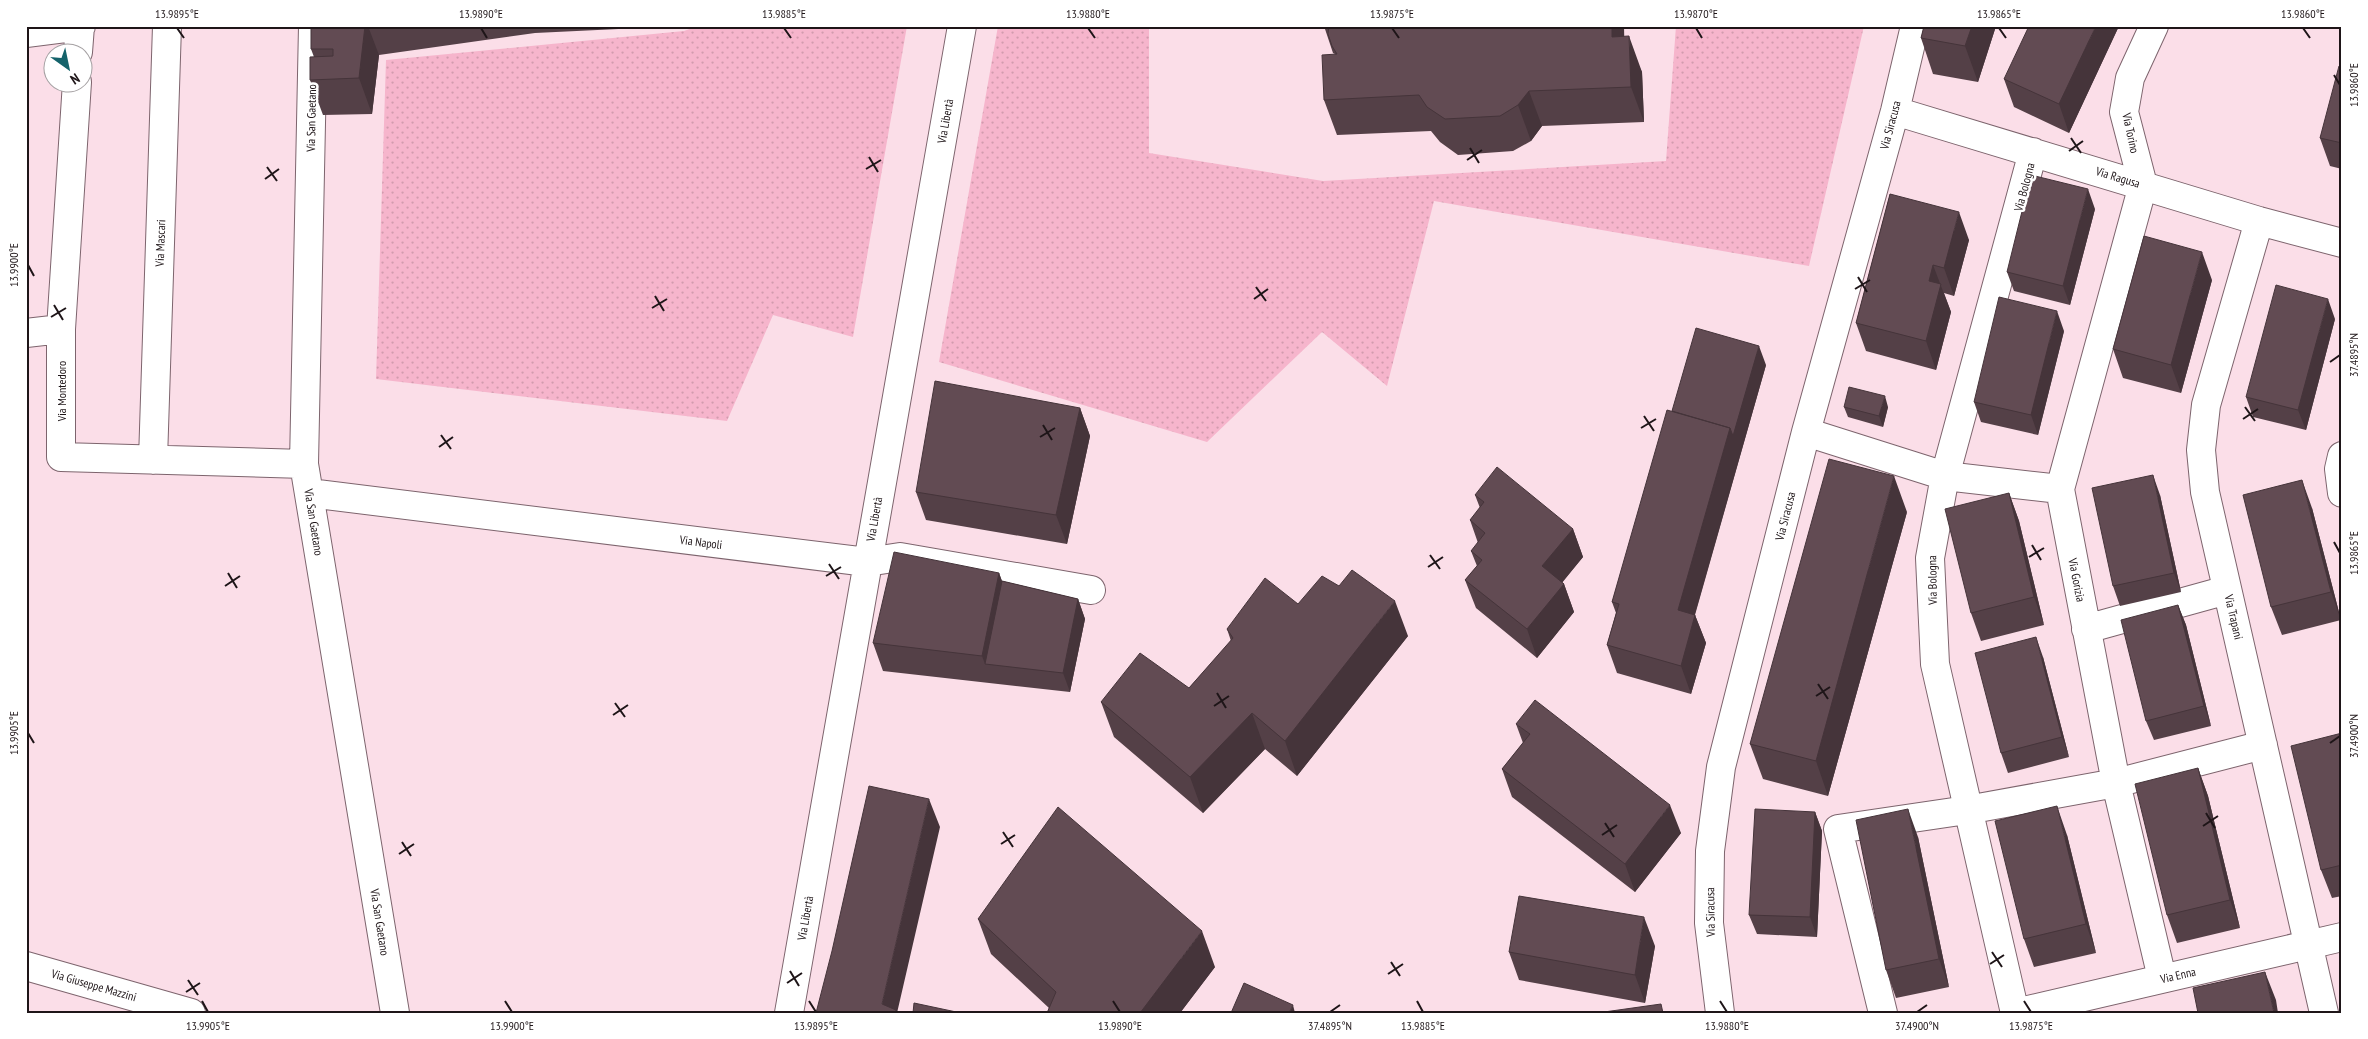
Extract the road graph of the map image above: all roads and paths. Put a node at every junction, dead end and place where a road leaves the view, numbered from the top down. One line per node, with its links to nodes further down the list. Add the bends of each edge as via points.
1 (80, 26): 7 (street); 8 (street)
2 (167, 26): 19 (street, Via Mascari)
3 (313, 26): 20 (street, Via San Gaetano)
4 (962, 26): 25 (street, Via Libertà)
5 (1915, 26): 10 (street, Via Siracusa)
6 (2154, 26): 12 (street, Via Torino, via 2130,78 2124,112)
7 (26, 33)
8 (79, 42)
9 (75, 92): 15 (street, Via Montedoro)
10 (1894, 111): 11 (street, Via Ragusa); 17 (street, Via Siracusa)
11 (2034, 152): 12 (street, Via Ragusa); 21 (street, Via Bologna)
12 (2143, 185): 13 (street, Via Ragusa); 22 (street, Via Gorizia)
13 (2259, 222): 14 (street, Via Ragusa); 27 (street, Via Trapani, via 2206,405 2201,450 2205,492)
14 (2342, 243)
15 (61, 329): 16 (street); 19 (street, Via Montedoro, via 61,457)
16 (26, 333)
17 (1806, 432): 21 (street); 39 (street, Via Siracusa, via 1721,768 1710,851 1709,923)
18 (2342, 456): 24 (street, via 2339,469)
19 (152, 460): 20 (street, Via Montedoro)
20 (304, 464): 23 (street, Via San Gaetano)
21 (1945, 476): 22 (street); 31 (street, Via Bologna, via 1930,558 1935,664)
22 (2060, 489): 28 (street, Via Gorizia)
23 (309, 493): 25 (street, Via Napoli); 37 (street, Via San Gaetano)
24 (2342, 493)
25 (867, 562): 26 (street, Via Napoli, via 900,557); 38 (street, Via Libertà)
26 (1091, 590)
27 (2228, 590): 28 (street); 29 (street, Via Trapani)
28 (2086, 629): 30 (street, Via Gorizia)
29 (2263, 746): 30 (street); 33 (street, Via Trapani)
30 (2116, 783): 31 (street); 35 (street, Via Gorizia)
31 (1967, 810): 40 (street, via 1838,829); 41 (street, Via Bologna)
32 (2342, 937): 33 (street, Via Enna)
33 (2309, 944): 35 (street, Via Enna); 42 (street, Via Trapani)
34 (26, 966): 36 (street, Via Giuseppe Mazzini)
35 (2162, 978): 41 (street, Via Enna)
36 (191, 1013)
37 (394, 1013)
38 (789, 1013)
39 (1720, 1013)
40 (1883, 1013)
41 (2015, 1013)
42 (2324, 1013)

